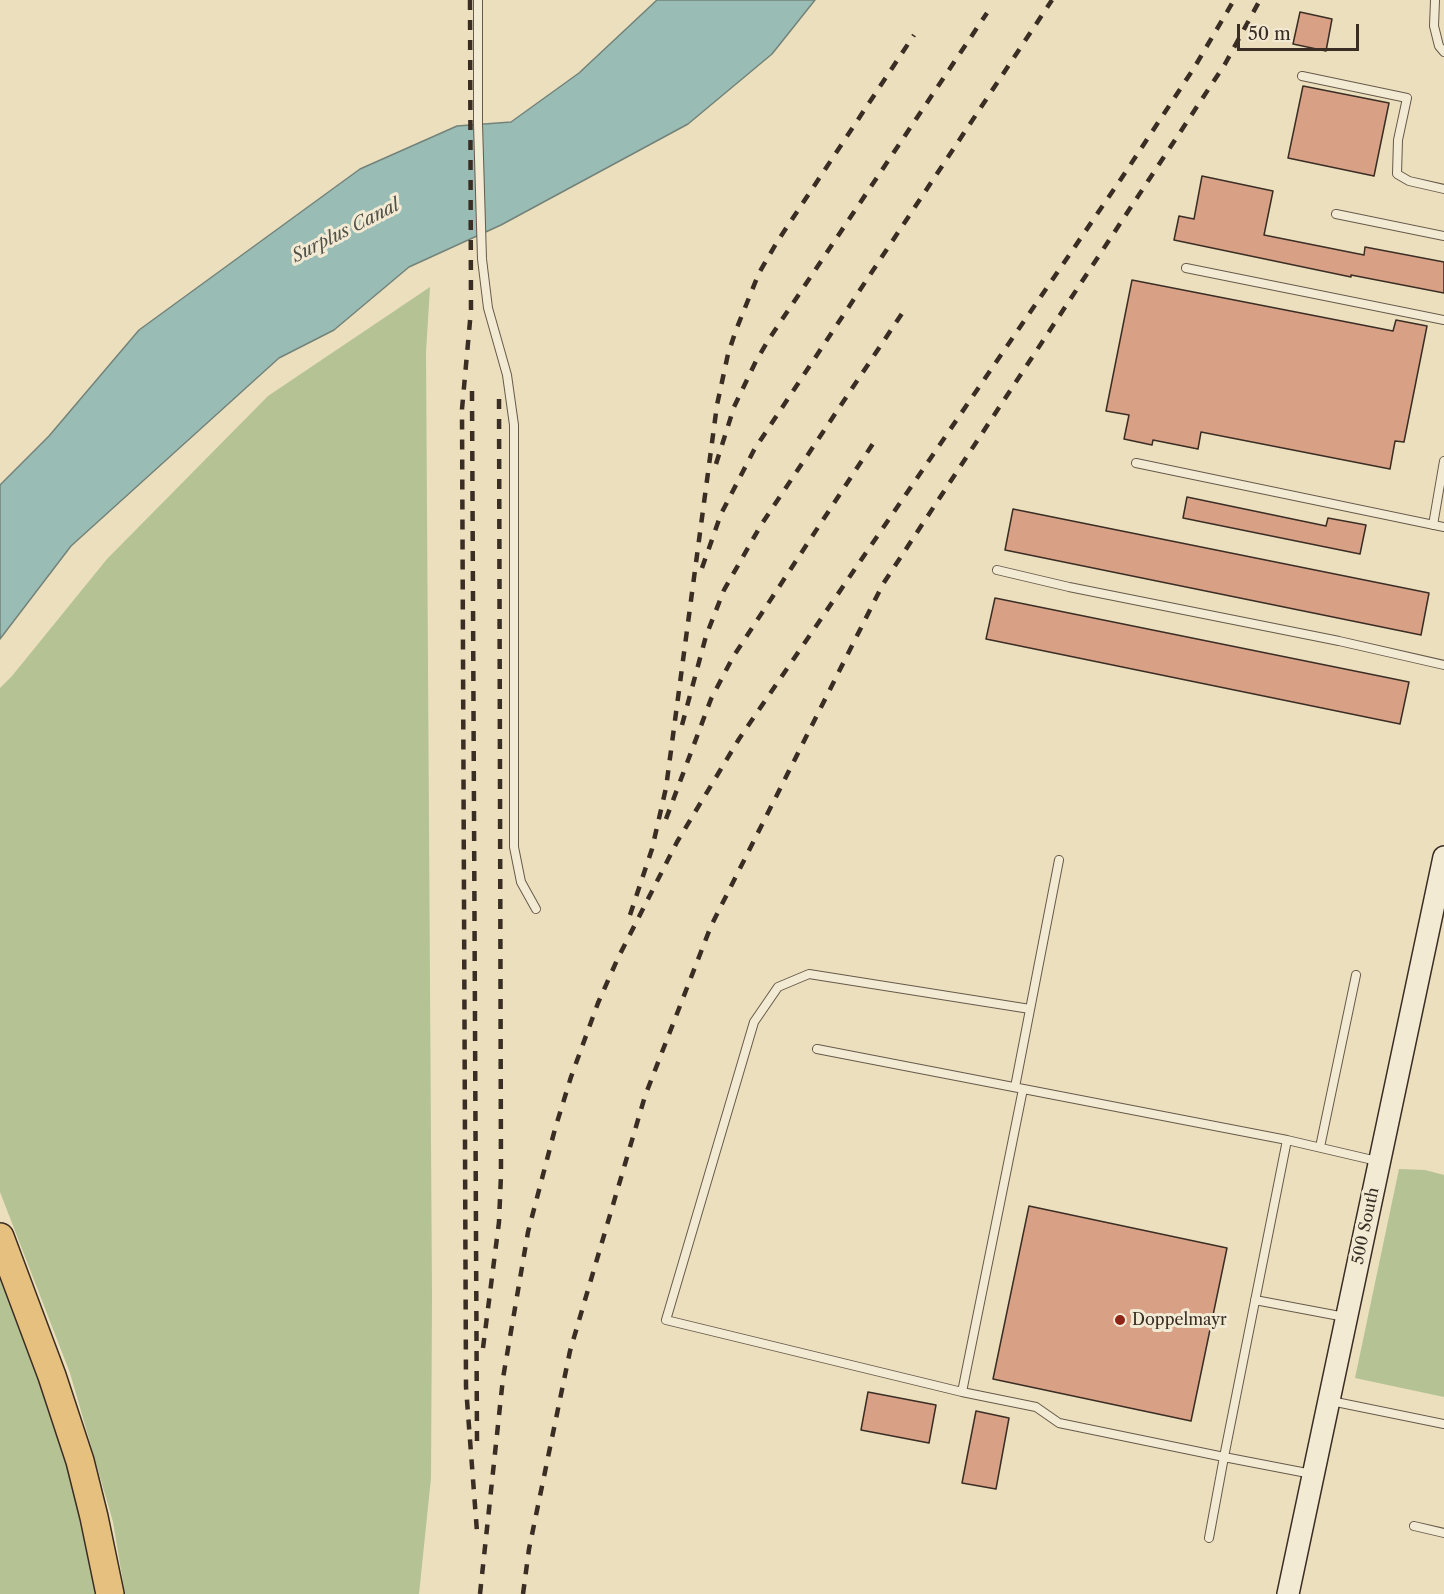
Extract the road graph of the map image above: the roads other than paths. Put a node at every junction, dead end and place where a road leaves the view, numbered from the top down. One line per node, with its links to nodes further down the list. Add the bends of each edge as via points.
1 (478, 0): 18 (lane, via 482,268 513,408 514,848 521,882)
2 (1435, 0): 3 (lane, via 1434,26)
3 (1444, 52)
4 (1302, 76): 5 (lane, via 1407,98 1398,140 1397,174 1409,181)
5 (1444, 189)
6 (1336, 214): 7 (lane)
7 (1444, 236)
8 (1186, 268): 9 (lane)
9 (1444, 320)
10 (1444, 461): 12 (lane)
11 (1136, 463): 12 (lane)
12 (1434, 525): 13 (lane)
13 (1444, 527)
14 (997, 570): 15 (lane)
15 (1444, 665)
16 (1444, 857): 25 (street, 500 South)
17 (1059, 860): 20 (lane)
18 (536, 909)
19 (1356, 975): 24 (lane)
20 (1030, 1009): 22 (lane); 29 (lane, via 809,974 778,987 754,1022 666,1320)
21 (817, 1049): 22 (lane)
22 (1019, 1088): 23 (lane); 29 (lane)
23 (1287, 1140): 24 (lane); 27 (lane)
24 (1320, 1147): 25 (lane)
25 (1380, 1161): 28 (street, 500 South)
26 (0, 1236): 37 (highway, via 80,1461)
27 (1255, 1300): 28 (lane); 32 (lane)
28 (1347, 1317): 30 (street, 500 South)
29 (962, 1392): 32 (lane, via 1036,1407 1059,1423)
30 (1329, 1401): 31 (lane); 33 (street, 500 South)
31 (1444, 1424)
32 (1224, 1456): 33 (lane); 36 (lane)
33 (1314, 1474): 38 (street, 500 South)
34 (1414, 1526): 35 (lane)
35 (1444, 1533)
36 (1209, 1538)
37 (110, 1594)
38 (1288, 1594)

